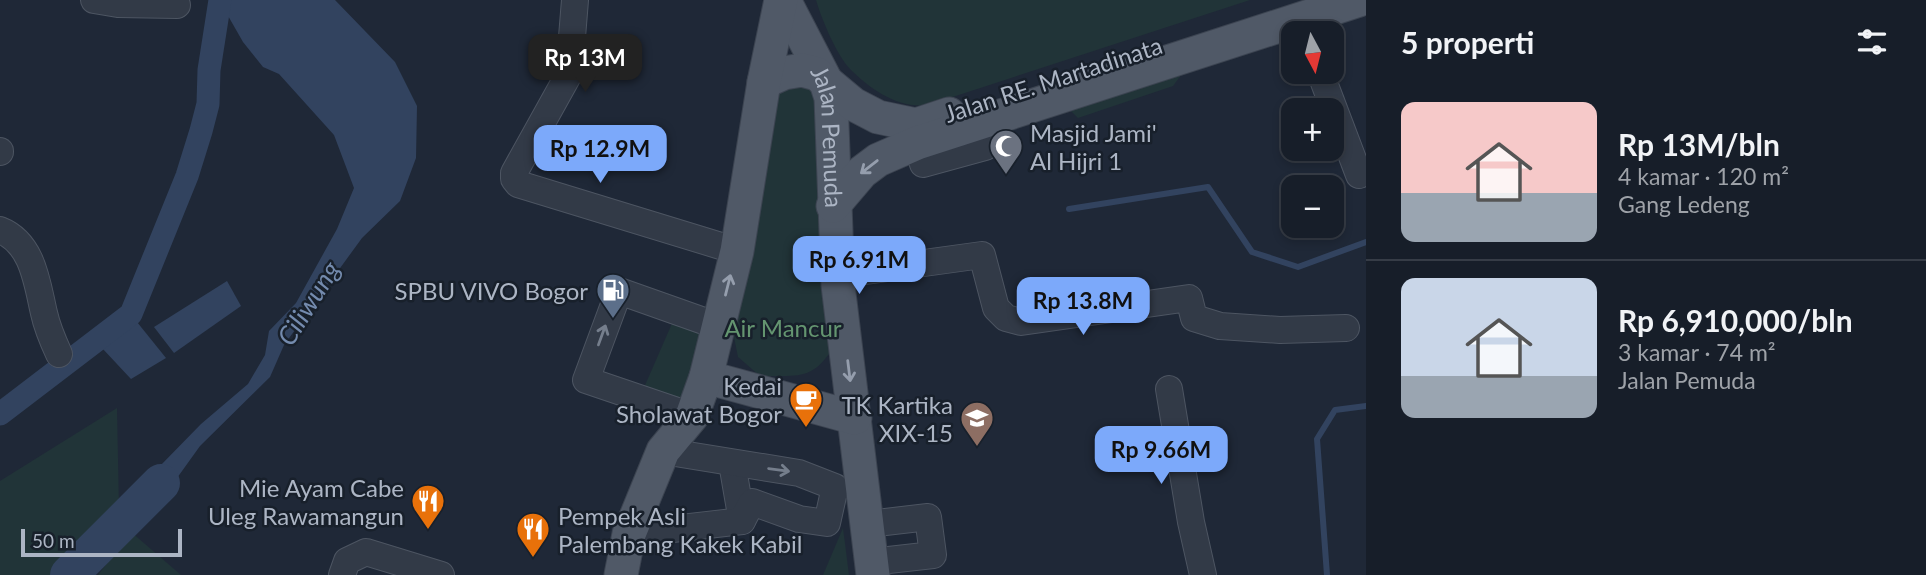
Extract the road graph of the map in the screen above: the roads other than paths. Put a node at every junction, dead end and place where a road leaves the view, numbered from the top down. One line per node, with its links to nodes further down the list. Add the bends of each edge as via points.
1 (94, 0): 5 (street)
2 (575, 0): 15 (street, via 569,74 514,178 518,184)
3 (782, 0): 7 (main road, Jalan Pemuda); 8 (main road)
4 (1359, 0): 6 (main road, Jalan RE. Martadinata)
5 (177, 5)
6 (1298, 13): 7 (main road, Jalan RE. Martadinata, via 916,125 878,117 853,104); 11 (main road, Jalan RE. Martadinata)
7 (825, 79): 8 (main road, via 802,70); 13 (main road, Jalan Pemuda, via 832,108)
8 (764, 82): 15 (main road)
9 (1325, 84): 12 (street)
10 (985, 147): 11 (street)
11 (922, 162): 13 (main road, Jalan RE. Martadinata, one-way to 13, via 878,160)
12 (1359, 175)
13 (833, 206): 17 (main road, Jalan Pemuda)
14 (0, 230): 20 (street, via 20,245 31,261)
15 (737, 251): 18 (main road, one-way to 15)
16 (917, 275): 17 (street)
17 (837, 280): 19 (street, via 982,255 996,308 1006,318 1021,321 1189,298 1194,318 1220,326); 24 (main road, Jalan Pemuda, one-way to 24)
18 (718, 326): 21 (main road); 23 (street, one-way to 18, via 586,380 619,291)
19 (1346, 328)
20 (59, 354)
21 (706, 377): 23 (main road); 24 (main road)
22 (1169, 389): 36 (street)
23 (692, 416): 25 (main road)
24 (855, 418): 26 (main road, Jalan Pemuda)
25 (663, 452): 27 (street); 31 (main road)
26 (859, 454): 28 (street, via 841,467); 30 (main road, Jalan Pemuda)
27 (732, 463): 28 (street, one-way to 28, via 799,472); 29 (street)
28 (835, 487): 29 (street, via 827,523 799,519 752,502)
29 (742, 521): 31 (street)
30 (868, 524): 32 (main road, Jalan Pemuda); 32 (street, via 928,517 933,555)
31 (629, 534): 35 (main road)
32 (872, 569)
33 (342, 575): 34 (street, via 347,561 366,552)
34 (441, 575)
35 (621, 575)
36 (1203, 575)

